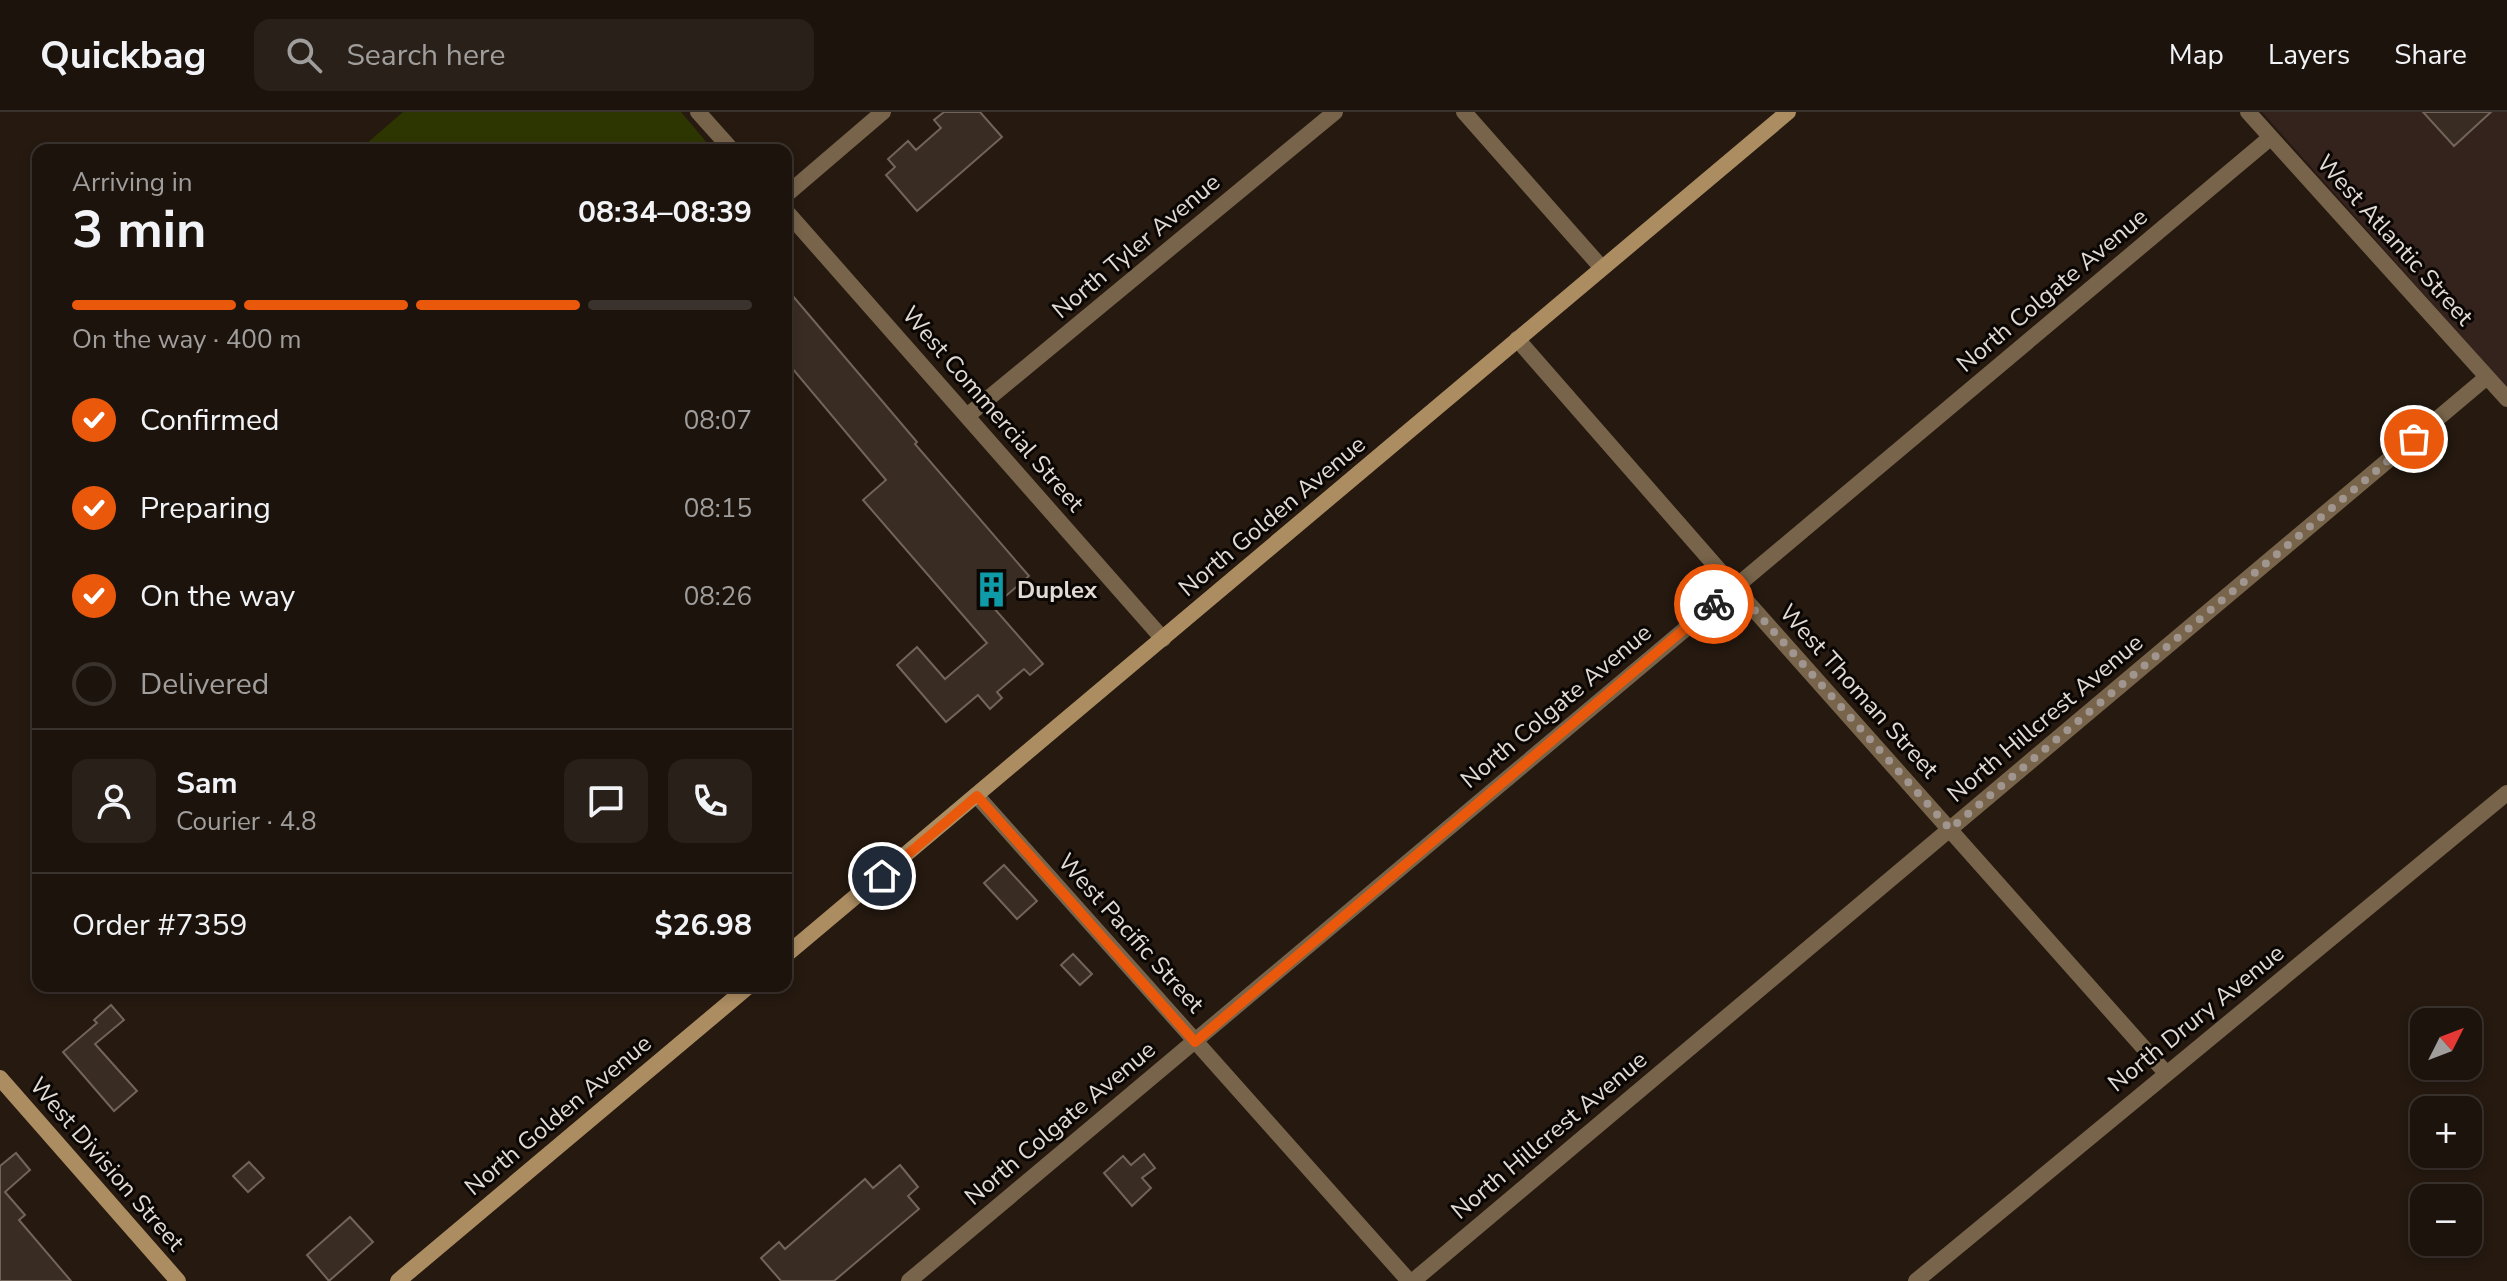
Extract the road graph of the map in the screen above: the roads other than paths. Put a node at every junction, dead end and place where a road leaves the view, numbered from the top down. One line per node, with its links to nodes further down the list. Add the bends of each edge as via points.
1 (698, 112): 8 (street)
2 (883, 112): 9 (street)
3 (1335, 112): 15 (street, North Tyler Avenue)
4 (1464, 112): 11 (street)
5 (1788, 112): 11 (street, North Golden Avenue)
6 (2248, 112): 7 (street, West Atlantic Street)
7 (2270, 138): 13 (street, West Atlantic Street); 16 (street, North Colgate Avenue)
8 (727, 144)
9 (792, 190)
10 (792, 218): 15 (street, West Commercial Street)
11 (1601, 267): 12 (street, North Golden Avenue)
12 (1517, 339): 16 (street, West Thoman Street); 17 (street, North Golden Avenue)
13 (2487, 377): 14 (street, West Atlantic Street); 20 (street, North Hillcrest Avenue)
14 (2507, 399)
15 (967, 416): 17 (street, West Commercial Street)
16 (1734, 587): 20 (street, West Thoman Street); 23 (street, North Colgate Avenue)
17 (1163, 639): 19 (street, North Golden Avenue)
18 (2507, 793): 24 (street, North Drury Avenue)
19 (977, 796): 21 (street, North Golden Avenue); 23 (street, West Pacific Street)
20 (1950, 829): 24 (street, West Thoman Street); 29 (street, North Hillcrest Avenue)
21 (792, 950)
22 (742, 992): 27 (street, North Golden Avenue)
23 (1195, 1042): 28 (street, North Colgate Avenue); 29 (street, West Pacific Street)
24 (2166, 1073): 30 (street, North Drury Avenue)
25 (0, 1078): 26 (street, West Division Street)
26 (178, 1281)
27 (398, 1281)
28 (909, 1281)
29 (1411, 1281)
30 (1916, 1281)

